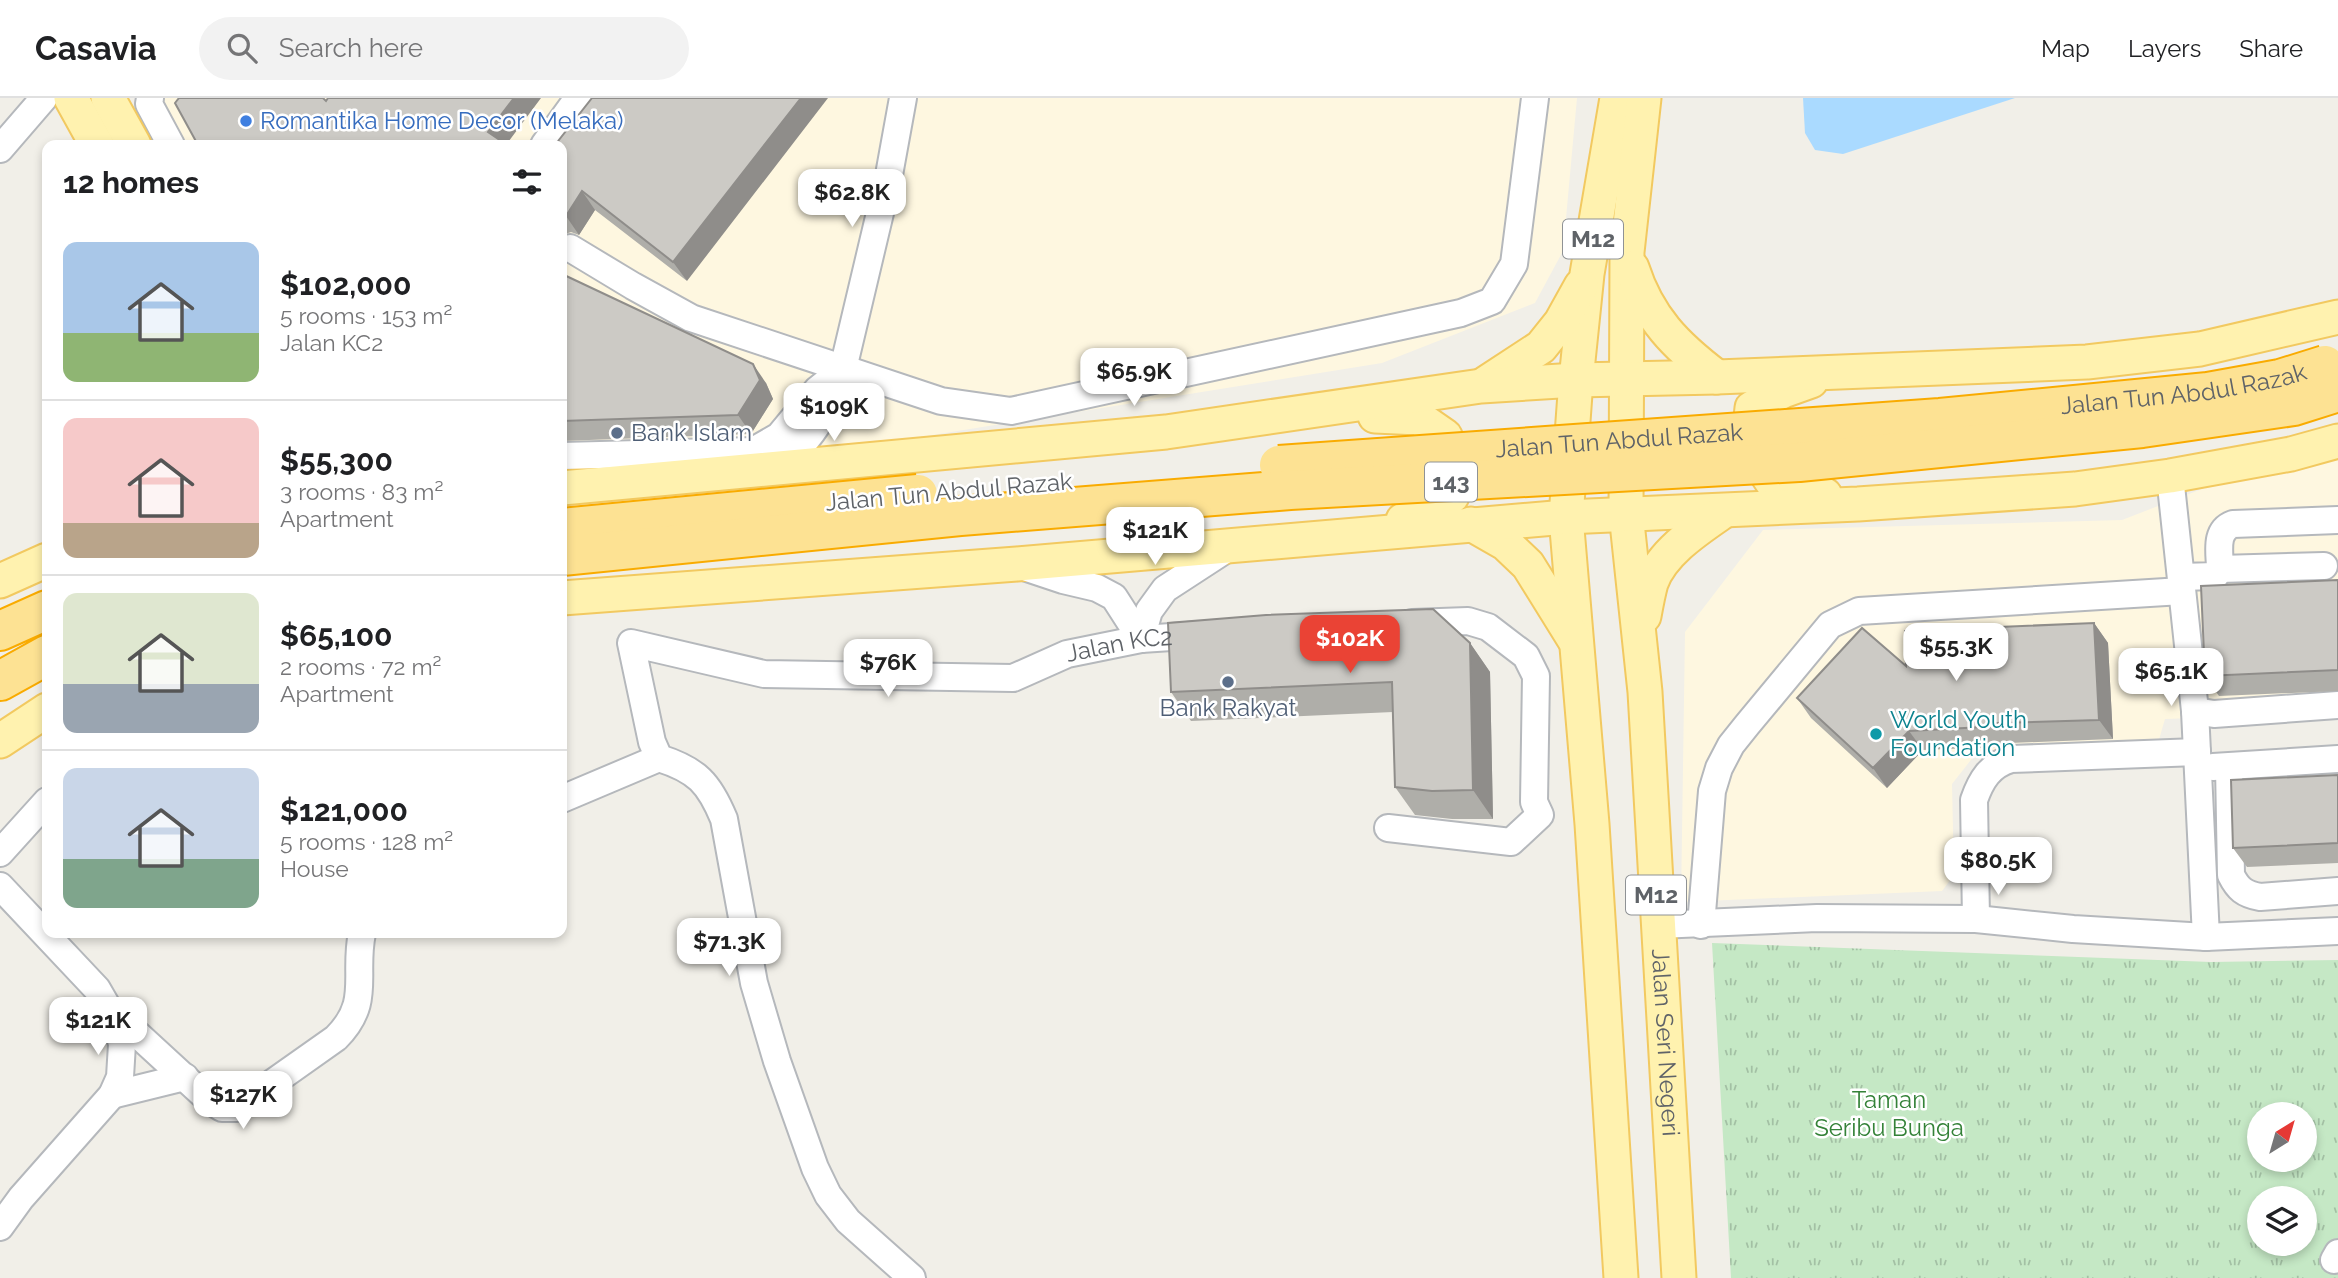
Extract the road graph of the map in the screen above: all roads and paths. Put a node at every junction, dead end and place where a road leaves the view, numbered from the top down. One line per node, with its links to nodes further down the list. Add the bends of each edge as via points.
1 (44, 98): 14 (street)
2 (71, 98): 10 (main road)
3 (108, 98): 11 (main road)
4 (150, 98): 12 (street)
5 (578, 98): 13 (street)
6 (903, 98): 19 (street)
7 (1535, 98): 19 (street, via 1514,264 1492,301 1461,313 1012,411 941,401)
8 (1617, 98): 17 (main road, M12)
9 (1644, 98): 16 (main road, M12)
10 (94, 140)
11 (131, 140)
12 (168, 140)
13 (548, 140)
14 (0, 149)
15 (570, 248): 19 (street, via 691,318)
16 (1626, 252): 22 (main road, via 1639,290 1659,324 1685,353); 24 (main road, M12)
17 (1587, 274): 23 (main road, M12); 25 (main road, via 1561,322 1541,347)
18 (2338, 317): 20 (main road, via 2200,349 2087,362)
19 (843, 369): 28 (street, via 817,390 779,436 753,451); 29 (street, via 807,441 791,458)
20 (1834, 373): 22 (main road); 32 (main road, via 1752,408 1748,446 1772,482)
21 (2334, 373): 38 (highway, Jalan Tun Abdul Razak / 143, bridge, via 2208,392 1940,418 1215,469); 41 (highway, Jalan Tun Abdul Razak / 143, bridge, via 2294,406 2142,428 1812,460 1290,490 960,516)
22 (1717, 377): 24 (main road)
23 (1576, 380): 24 (main road); 25 (main road); 35 (main road, M12)
24 (1627, 380): 34 (main road, M12)
25 (1481, 386): 26 (main road)
26 (1296, 413): 29 (main road, via 1166,432); 39 (main road, via 1419,418 1445,436 1458,465 1452,496 1432,513)
27 (2338, 441): 30 (main road)
28 (567, 456)
29 (769, 469): 31 (main road)
30 (2170, 476): 32 (main road, via 2076,489); 47 (street)
31 (567, 488)
32 (1858, 503): 33 (main road)
33 (1724, 511): 34 (main road); 53 (main road, via 1690,535 1651,581)
34 (1626, 513): 35 (main road); 53 (main road, Jalan Seri Negeri / M12)
35 (1566, 517): 37 (main road); 55 (main road, M12)
36 (2338, 520): 45 (street, via 2233,524 2220,537)
37 (1471, 524): 39 (main road); 55 (main road, via 1506,544 1528,565)
38 (567, 528)
39 (1323, 537): 40 (main road)
40 (1233, 545): 43 (main road); 54 (street, via 1165,589 1149,611)
41 (567, 555)
42 (42, 562): 46 (main road)
43 (1017, 564): 48 (main road); 54 (street, via 1114,597)
44 (2324, 566): 45 (street)
45 (2220, 569): 47 (street, via 2215,576)
46 (0, 581)
47 (2181, 584): 59 (street); 74 (street, via 1859,611 1830,625 1746,725 1720,768 1712,791)
48 (567, 598)
49 (42, 612): 51 (highway)
50 (1390, 624): 68 (street, via 1468,621 1488,627 1526,656 1536,676 1534,802 1540,815 1511,842)
51 (0, 631)
52 (1233, 632): 54 (street, Jalan KC2)
53 (1640, 633): 73 (main road, Jalan Seri Negeri / M12)
54 (1141, 639): 62 (street, Jalan KC2, via 1067,654 1013,678 764,674 631,643)
55 (1577, 644): 86 (main road, M12)
56 (42, 658): 57 (highway)
57 (0, 681)
58 (2338, 705): 59 (street, via 2214,714)
59 (2195, 711): 64 (street)
60 (42, 713): 61 (main road)
61 (0, 741)
62 (659, 758): 66 (street); 85 (street, via 698,776 714,794 724,819 754,983 804,1141 828,1195 848,1221)
63 (2338, 759): 65 (street)
64 (2197, 760): 65 (street); 72 (street, via 2000,762 1990,770 1974,800); 77 (street)
65 (2230, 767): 71 (street, via 2231,875 2237,888 2260,897)
66 (567, 797)
67 (42, 807): 69 (street)
68 (1388, 828)
69 (0, 853)
70 (0, 886): 75 (street)
71 (2338, 891)
72 (1976, 919): 74 (street, via 1817,918); 77 (street)
73 (1658, 925): 74 (street); 87 (main road, Jalan Seri Negeri / M12)
74 (1701, 925)
75 (42, 931)
76 (2338, 931): 77 (street)
77 (2206, 937)
78 (49, 938): 80 (street)
79 (361, 938): 81 (street, via 359,1001 336,1038 237,1108 222,1108)
80 (108, 1007): 81 (street); 82 (street, via 122,1044 120,1077)
81 (184, 1077): 82 (street)
82 (112, 1095): 83 (street)
83 (10, 1202): 84 (street)
84 (0, 1227)
85 (912, 1278)
86 (1621, 1278)
87 (1679, 1278)

